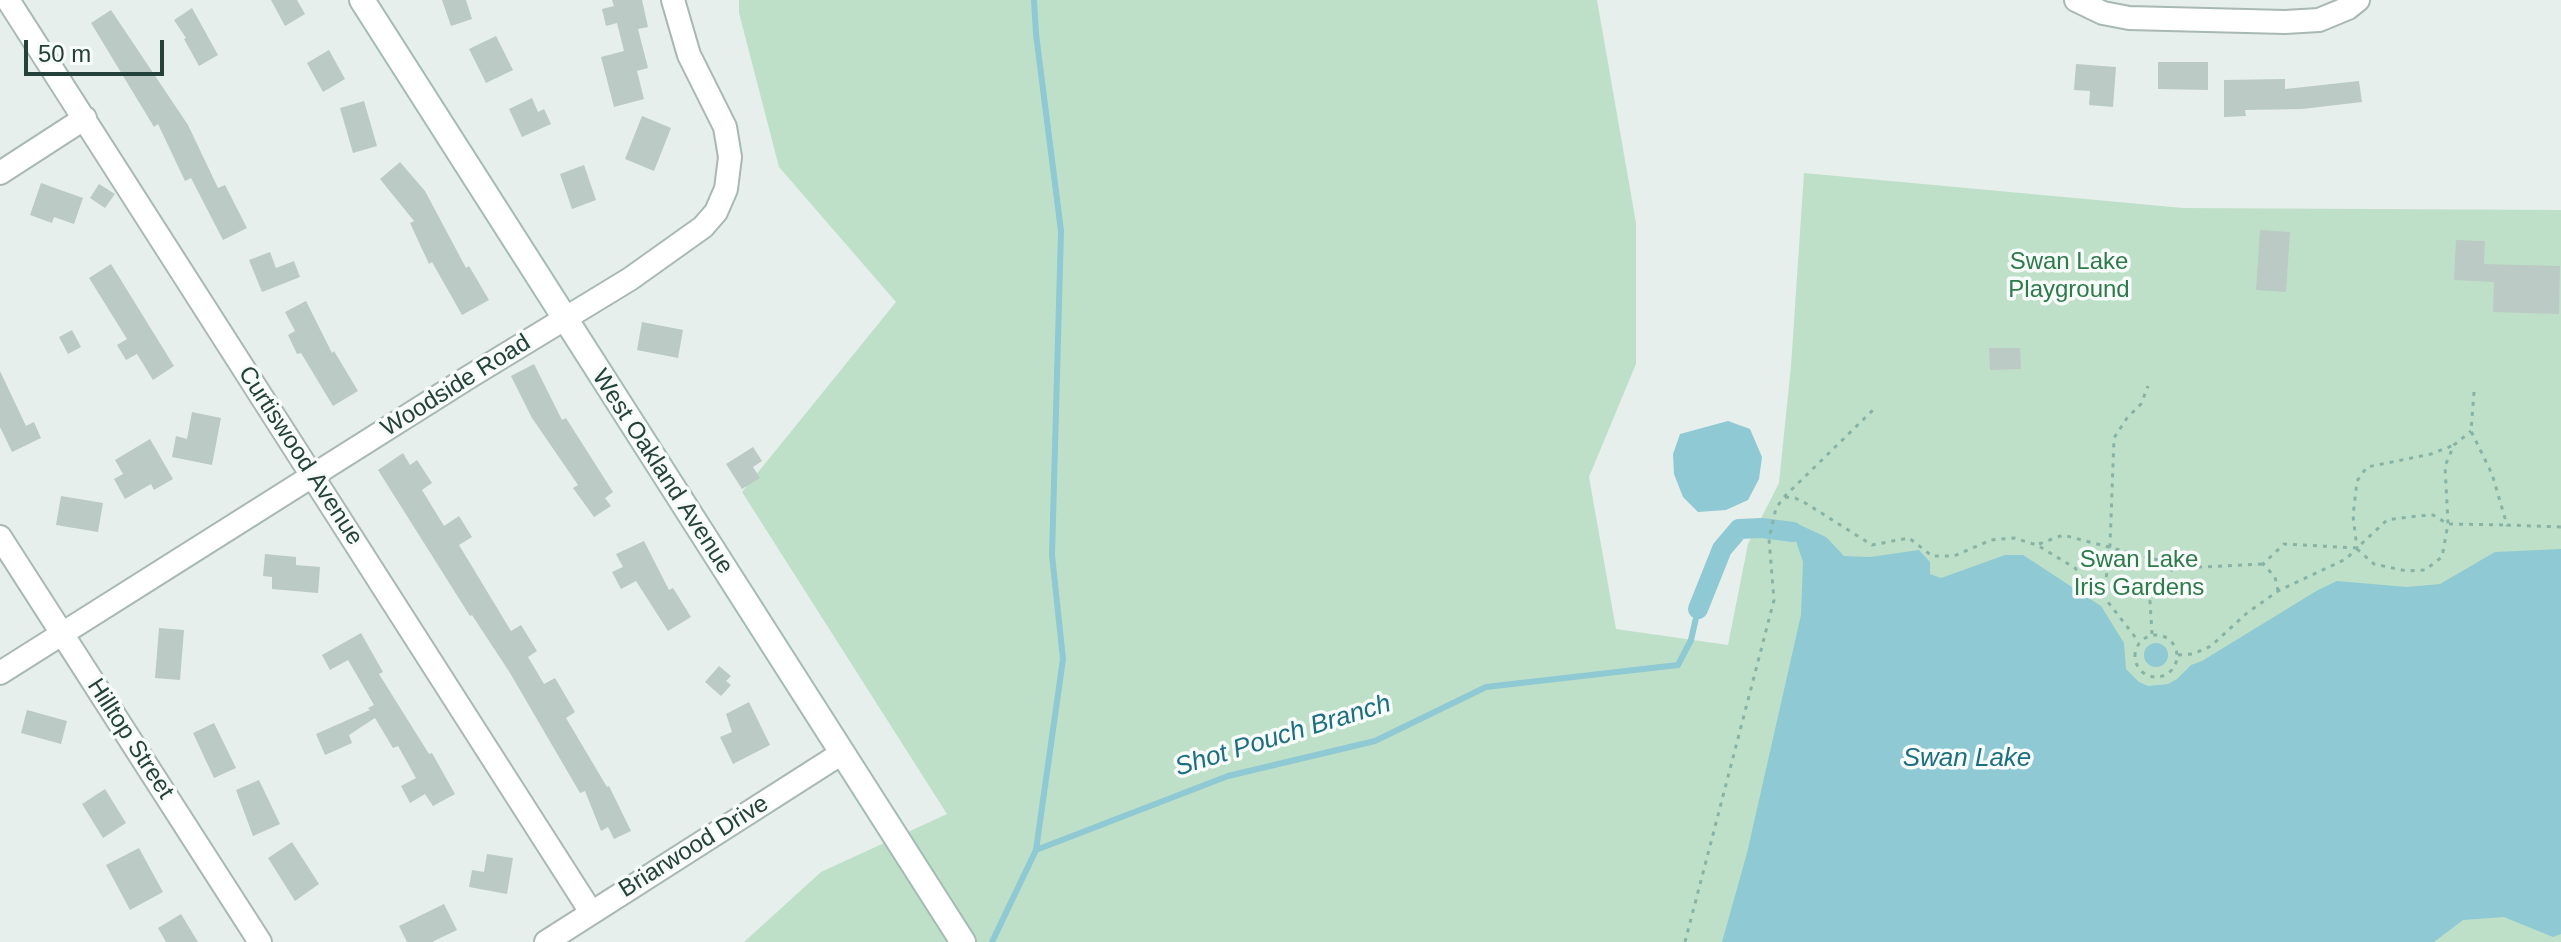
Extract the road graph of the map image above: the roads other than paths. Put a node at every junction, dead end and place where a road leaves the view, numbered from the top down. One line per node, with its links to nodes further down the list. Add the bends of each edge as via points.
1 (8, 0): 6 (street, Curtiswood Avenue)
2 (362, 0): 8 (street, West Oakland Avenue)
3 (673, 0): 8 (street, Woodside Road, via 689,55 725,127 730,157 726,189 703,227)
4 (2076, 0): 5 (street, via 2129,18 2285,22 2319,20)
5 (2358, 0)
6 (85, 118): 7 (street); 9 (street, Curtiswood Avenue)
7 (0, 173)
8 (564, 319): 9 (street, Woodside Road); 13 (street, West Oakland Avenue)
9 (313, 476): 11 (street, Woodside Road); 14 (street, Curtiswood Avenue)
10 (0, 537): 11 (street, Hilltop Street)
11 (64, 635): 12 (street, Woodside Road); 16 (street, Hilltop Street)
12 (0, 673)
13 (842, 753): 14 (street, Briarwood Drive); 15 (street, West Oakland Avenue)
14 (591, 912): 17 (street, Briarwood Drive)
15 (962, 941)
16 (260, 942)
17 (546, 942)

